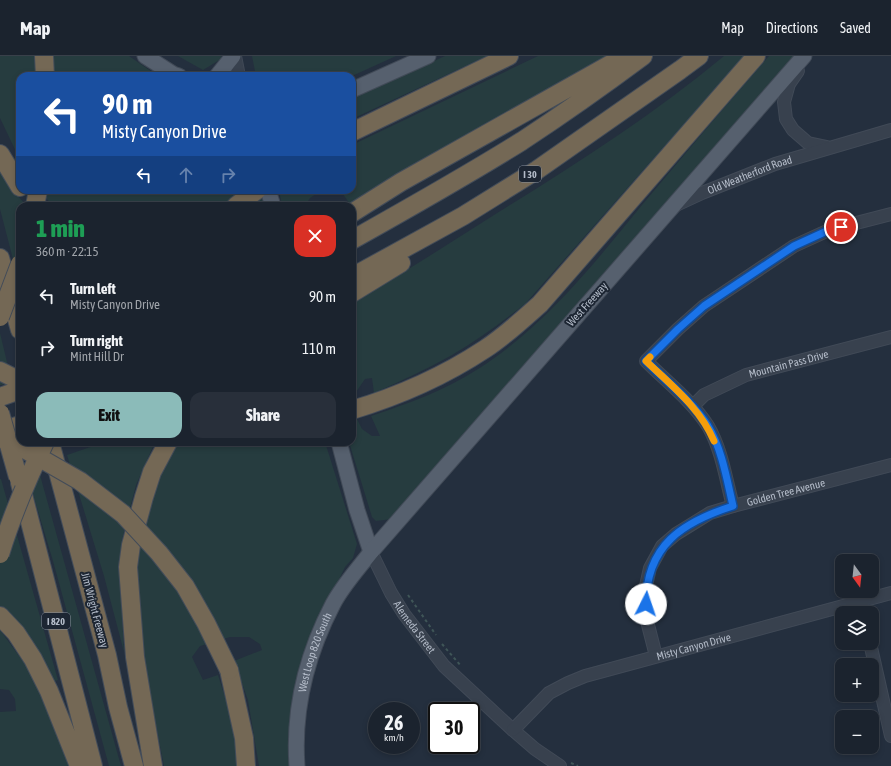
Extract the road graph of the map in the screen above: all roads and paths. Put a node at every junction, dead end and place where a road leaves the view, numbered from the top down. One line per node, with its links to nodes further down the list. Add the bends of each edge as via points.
1 (44, 56): 12 (highway)
2 (144, 56): 13 (main road)
3 (234, 56): 14 (main road); 15 (street)
4 (428, 56): 16 (main road)
5 (509, 56): 17 (highway)
6 (625, 56): 27 (highway, via 401,182)
7 (644, 56): 30 (highway, via 523,140 442,190)
8 (699, 56): 29 (highway, I 30, via 537,170)
9 (756, 56): 43 (highway, via 540,304 486,348 459,364 409,390)
10 (804, 56): 26 (main road, West Freeway)
11 (809, 56): 19 (street, Old Weatherford Road, via 789,84 784,102 786,119 793,130 808,142)
12 (45, 72)
13 (170, 72)
14 (220, 72)
15 (238, 72)
16 (356, 88)
17 (356, 130)
18 (891, 130): 19 (street, Old Weatherford Road)
19 (828, 147): 26 (street, Old Weatherford Road, via 775,164)
20 (0, 154): 21 (highway)
21 (16, 180)
22 (25, 194): 24 (highway)
23 (252, 194): 25 (highway)
24 (32, 202)
25 (241, 202)
26 (673, 207): 55 (main road, West Freeway)
27 (356, 210)
28 (891, 214): 42 (street, via 829,230 794,246 704,306 678,329 646,361)
29 (463, 216): 33 (highway, I 30); 34 (highway, via 453,230)
30 (356, 238)
31 (0, 258): 35 (highway)
32 (16, 275): 36 (highway, bridge)
33 (356, 275)
34 (356, 291)
35 (16, 316)
36 (0, 317)
37 (891, 337): 42 (street, Mountain Pass Drive, via 746,375 704,395)
38 (0, 371): 39 (highway)
39 (16, 379)
40 (16, 391): 41 (highway)
41 (0, 397)
42 (693, 406): 54 (street, via 708,427 718,449)
43 (356, 409)
44 (0, 413): 69 (highway, I 820, bridge)
45 (16, 426): 46 (highway)
46 (0, 431)
47 (0, 438): 48 (highway, bridge)
48 (16, 445)
49 (19, 446): 72 (highway, bridge, via 80,481 123,514 185,586 229,670 244,738)
50 (50, 446): 56 (highway, bridge, via 28,478); 70 (highway, Jim Wright Freeway, via 107,654)
51 (166, 446): 71 (highway, via 152,472 146,491 128,567 135,657)
52 (340, 446): 55 (main road, Alemeda Street)
53 (891, 465): 54 (street, Golden Tree Avenue)
54 (733, 506): 63 (street, Golden Tree Avenue, via 710,513 676,534 662,546 650,568 646,590 646,617)
55 (371, 552): 66 (street, Alemeda Street, via 404,614 444,666); 73 (main road, West Loop 820 South, via 333,604 314,648 300,696)
56 (0, 554)
57 (891, 593): 59 (street, Misty Canyon Drive)
58 (408, 595): 64 (path)
59 (861, 601): 60 (street); 63 (street, Misty Canyon Drive)
60 (862, 606)
61 (0, 616): 68 (highway, via 16,633 33,659 49,691)
62 (872, 650): 65 (street)
63 (656, 656): 66 (street, Misty Canyon Drive, via 568,683 549,693)
64 (462, 667)
65 (890, 729)
66 (513, 730): 67 (street, Alemeda Street, via 535,749)
67 (563, 763): 74 (path)
68 (79, 766)
69 (93, 766)
70 (134, 766)
71 (153, 766)
72 (246, 766)
73 (297, 766)
74 (578, 766)

